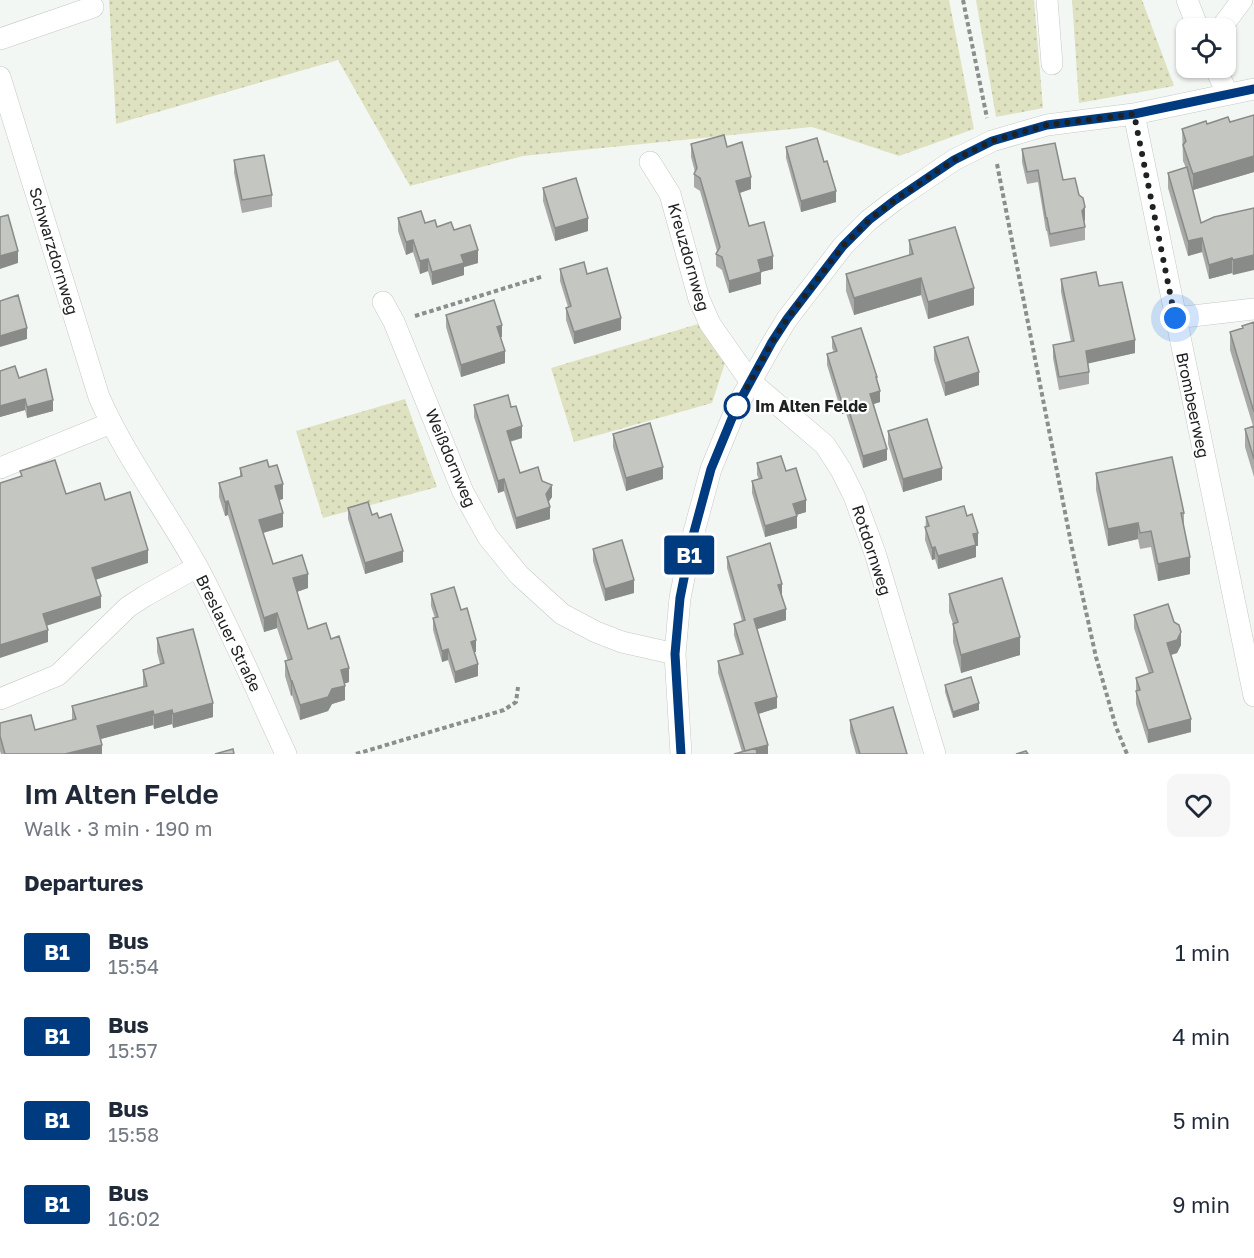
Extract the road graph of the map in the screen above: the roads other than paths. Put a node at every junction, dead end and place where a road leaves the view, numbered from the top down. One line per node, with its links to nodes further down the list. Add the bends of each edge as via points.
1 (1047, 0): 8 (street)
2 (1187, 0): 5 (street)
3 (1242, 0): 6 (street)
4 (93, 7): 7 (street)
5 (1194, 18)
6 (1228, 18)
7 (0, 39)
8 (1052, 64)
9 (0, 77): 19 (street, Schwarzdornweg, via 99,398)
10 (1220, 78): 12 (street)
11 (1254, 89): 12 (street)
12 (1228, 94): 13 (street)
13 (1134, 114): 17 (street, Brombeerweg); 18 (street, via 1047,125 992,141 954,160 895,200 843,246 787,319)
14 (650, 162): 18 (street, Kreuzdornweg, via 670,194 699,299 710,324)
15 (382, 302): 22 (street, Weißdornweg, via 394,322 463,492 488,537 519,575 562,614 596,632)
16 (1254, 309): 17 (street)
17 (1175, 318): 23 (street, Brombeerweg)
18 (750, 381): 22 (street, via 711,469 680,598); 27 (street, Rotdornweg, via 825,445 854,496)
19 (111, 423): 20 (street); 21 (street, Schwarzdornweg)
20 (0, 468)
21 (197, 567): 24 (street, Breslauer Straße, via 128,607 58,675); 25 (street, Breslauer Straße)
22 (675, 654): 26 (street)
23 (1254, 696)
24 (0, 699)
25 (286, 754)
26 (681, 754)
27 (935, 754)

